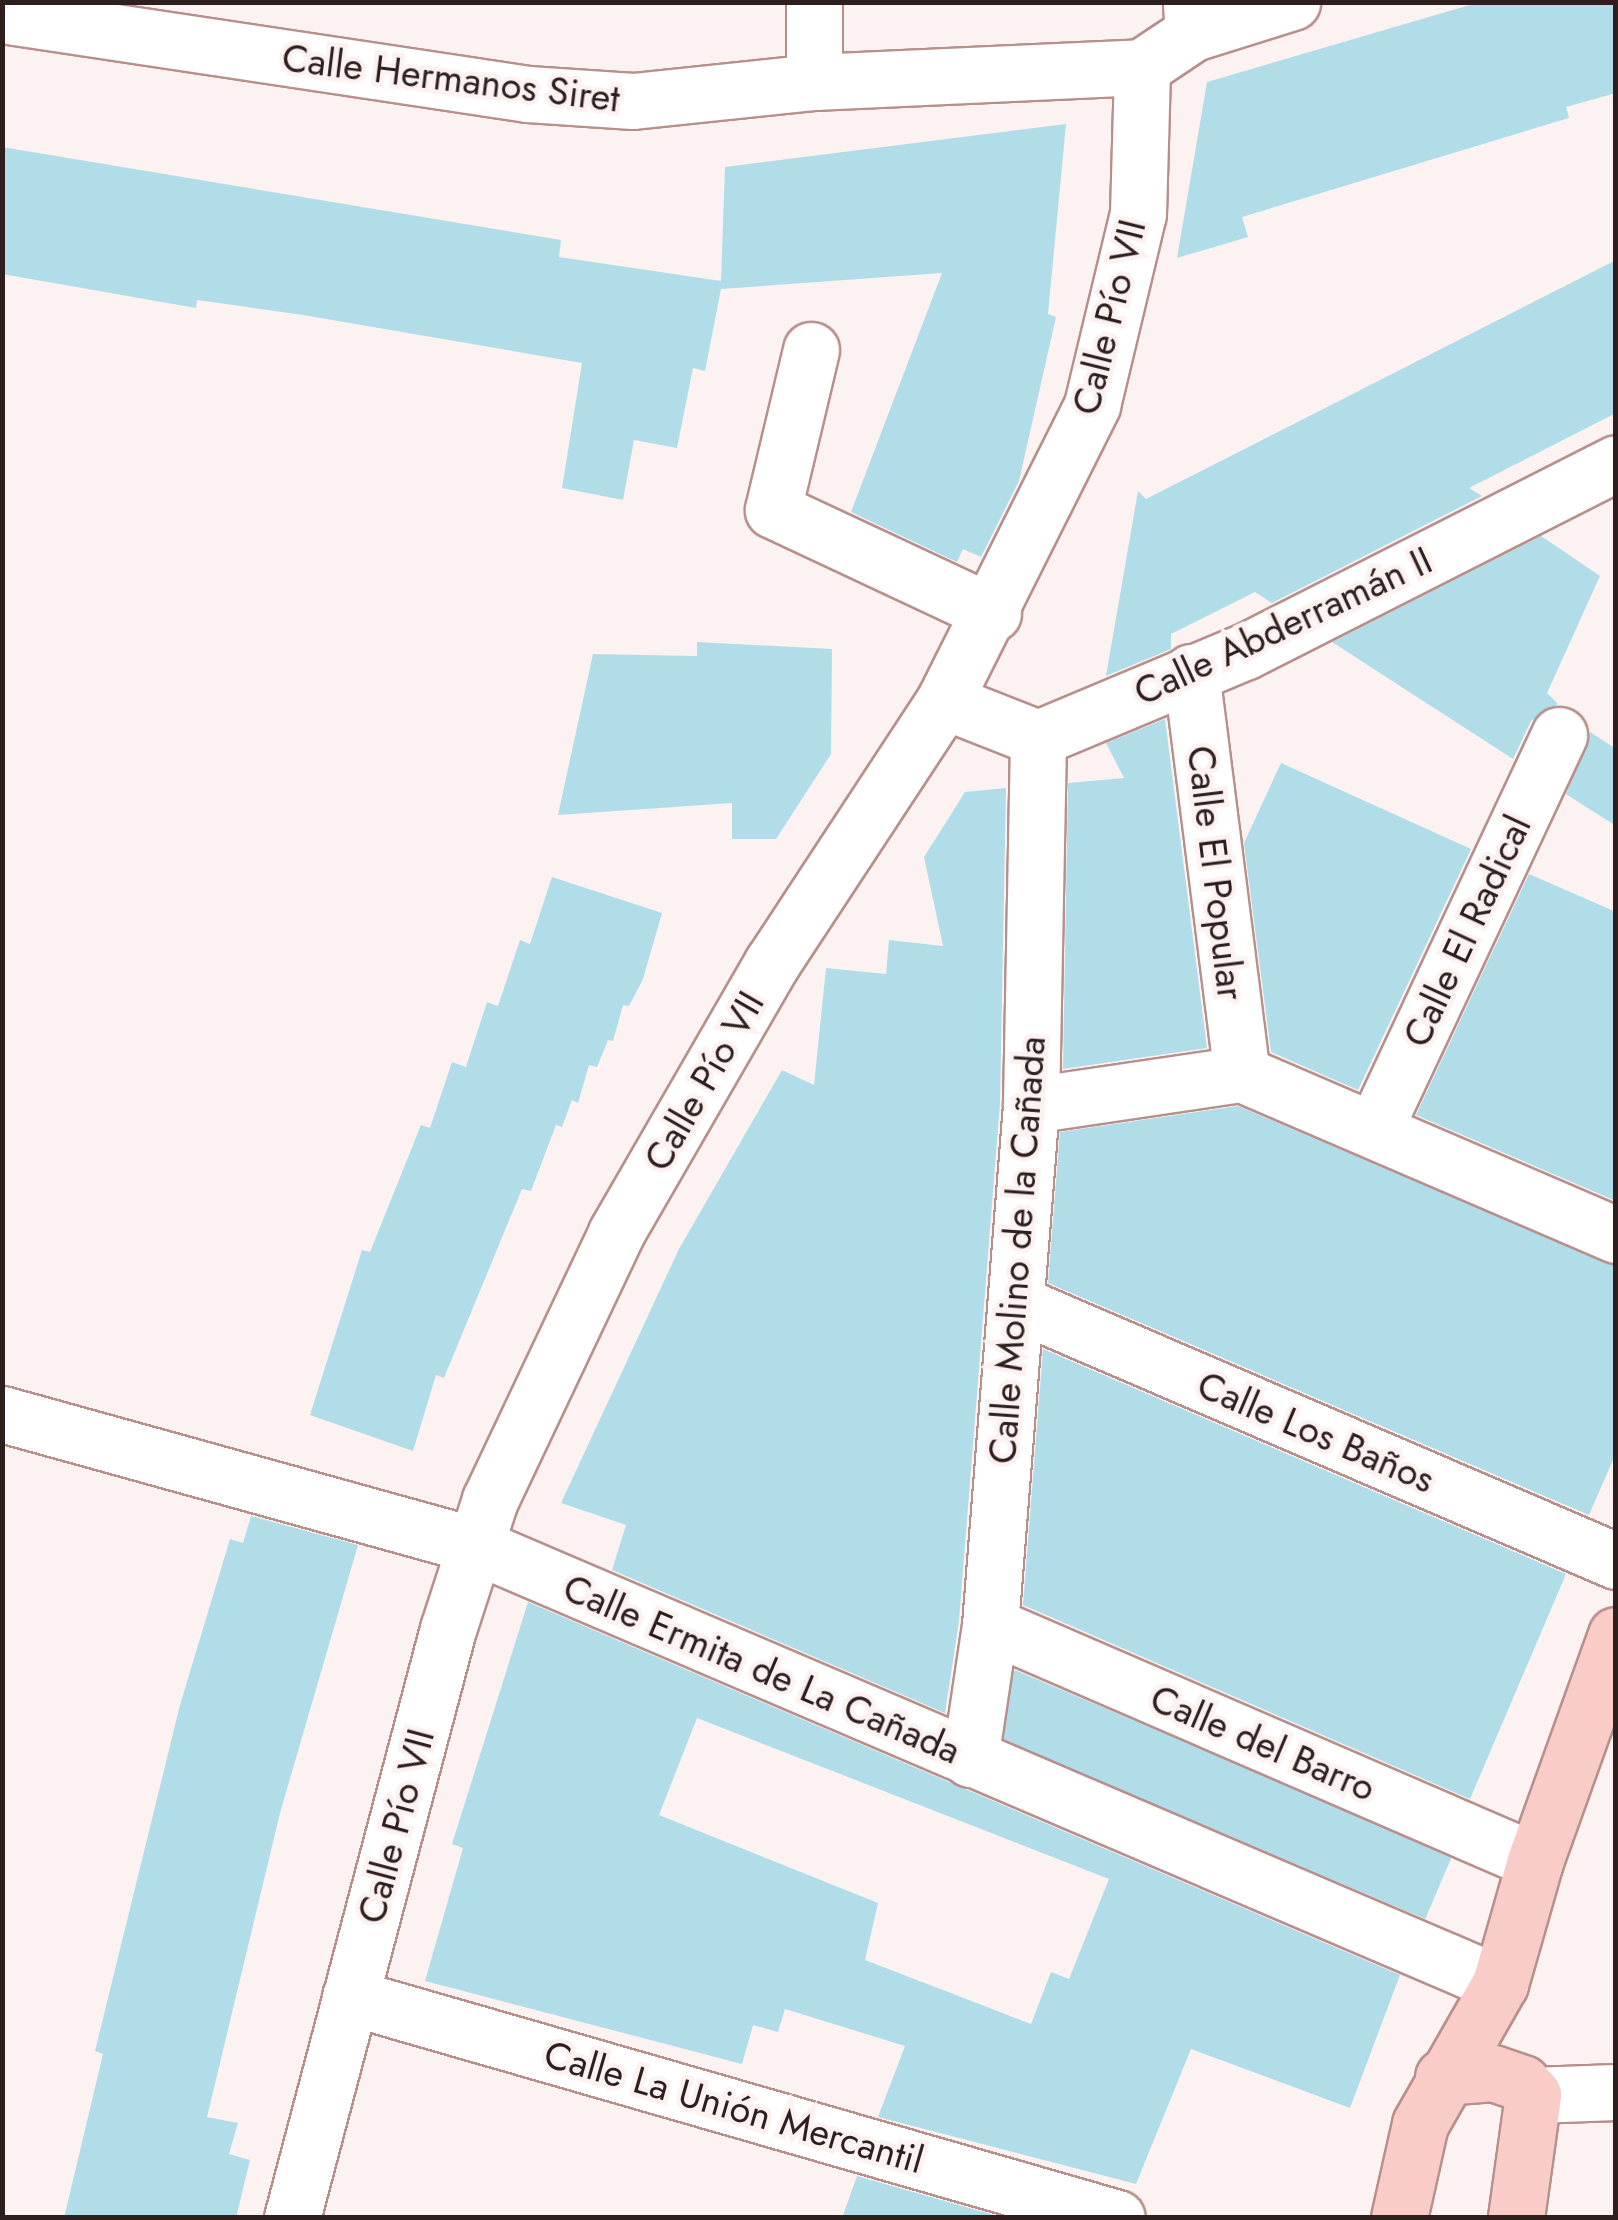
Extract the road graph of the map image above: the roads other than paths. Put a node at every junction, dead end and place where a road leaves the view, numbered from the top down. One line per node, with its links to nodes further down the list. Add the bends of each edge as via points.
1 (814, 2): 6 (street)
2 (1292, 2): 4 (street)
3 (2, 15): 6 (street, Calle Hermanos Siret, via 528,94 633,101)
4 (1192, 18): 5 (street)
5 (1142, 67): 6 (street, Calle Hermanos Siret); 9 (street, Calle Pío VII, via 1138,214 1092,406)
6 (814, 82)
7 (812, 350): 9 (street, via 773,510)
8 (1616, 463): 10 (street, Calle Abderramán II, via 1246,651)
9 (993, 613): 11 (street, Calle Pío VII)
10 (1191, 672): 13 (street, Calle Abderramán II); 14 (street, Calle El Popular)
11 (944, 700): 13 (street); 20 (street, Calle Pío VII, via 772,962 616,1232)
12 (1559, 735): 16 (street, Calle El Radical)
13 (1038, 738): 15 (street, Calle Molino de la Cañada)
14 (1242, 1074): 15 (street); 16 (street)
15 (1030, 1105): 18 (street, Calle Molino de la Cañada)
16 (1375, 1128): 17 (street)
17 (1616, 1235)
18 (1016, 1304): 21 (street, Calle Los Baños); 22 (street, Calle Molino de la Cañada)
19 (2, 1414): 20 (street, Calle Ermita de La Cañada)
20 (474, 1545): 24 (street, Calle Ermita de La Cañada); 27 (street, Calle Pío VII)
21 (1616, 1562)
22 (990, 1625): 24 (street, Calle Molino de la Cañada); 25 (street, Calle del Barro)
23 (1616, 1635): 25 (main road)
24 (970, 1759): 26 (street, Calle Ermita de La Cañada)
25 (1535, 1861): 26 (main road)
26 (1500, 1984): 28 (main road); 29 (main road)
27 (350, 1997): 31 (street, Calle Pío VII); 32 (street, Calle La Unión Mercantil)
28 (1443, 2077): 29 (main road, via 1492,2073); 33 (main road, via 1420,2124)
29 (1528, 2089): 30 (street); 34 (main road)
30 (1616, 2092)
31 (292, 2218)
32 (1117, 2218)
33 (1400, 2218)
34 (1516, 2218)

